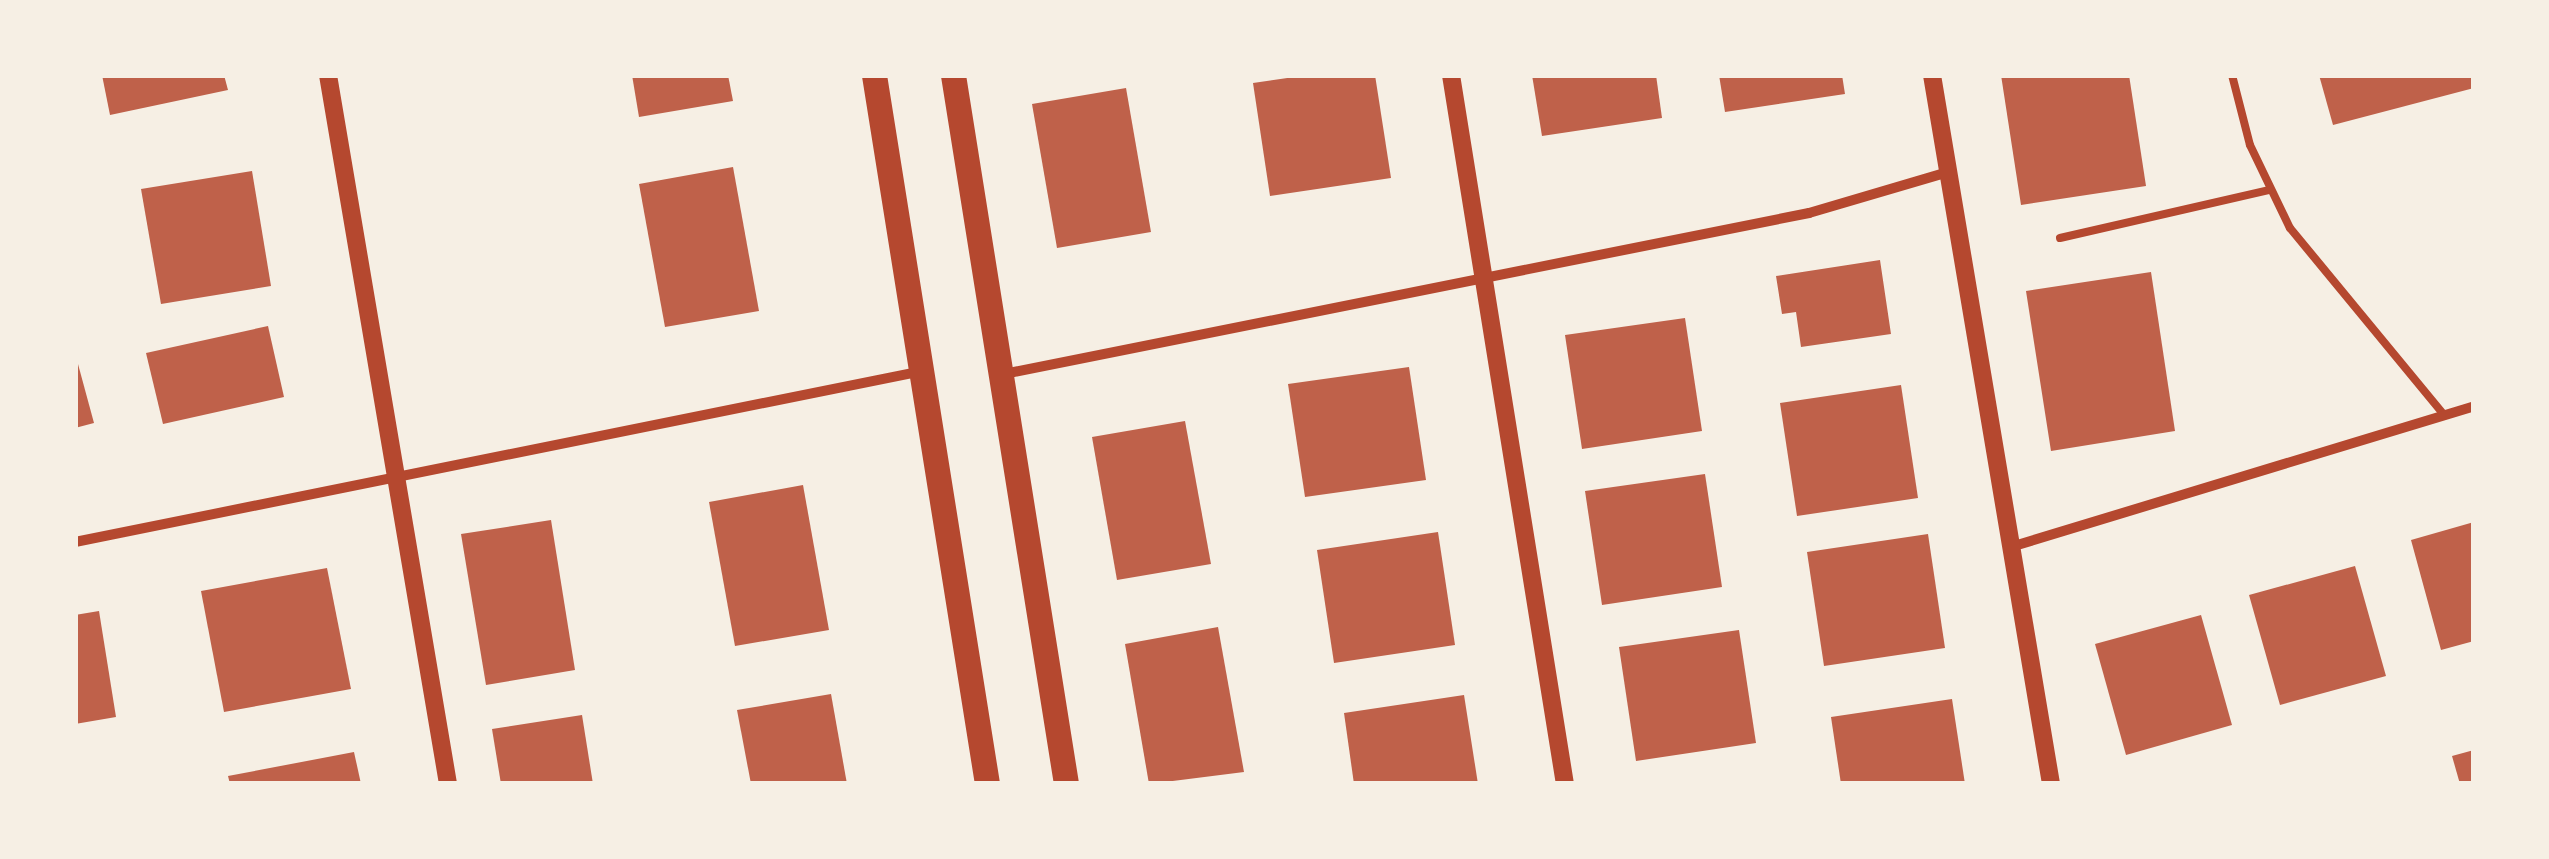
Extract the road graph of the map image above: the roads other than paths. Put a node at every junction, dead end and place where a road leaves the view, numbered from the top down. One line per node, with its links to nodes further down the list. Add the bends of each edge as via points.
1 (328, 75): 15 (street)
2 (874, 75): 11 (main road)
3 (953, 75): 12 (main road)
4 (1451, 75): 10 (street)
5 (1932, 75): 7 (street)
6 (2232, 75): 8 (lane)
7 (1945, 174): 10 (street, via 1809,213); 17 (street)
8 (2269, 190): 9 (lane); 14 (lane, via 2314,264)
9 (2060, 238)
10 (1486, 281): 12 (street); 21 (street)
11 (927, 370): 15 (street); 19 (main road)
12 (1004, 374): 20 (main road)
13 (2474, 406): 14 (street)
14 (2444, 415): 17 (street)
15 (400, 477): 16 (street); 18 (street)
16 (75, 542)
17 (2014, 546): 22 (street)
18 (448, 784)
19 (987, 784)
20 (1066, 784)
21 (1565, 784)
22 (2050, 784)

